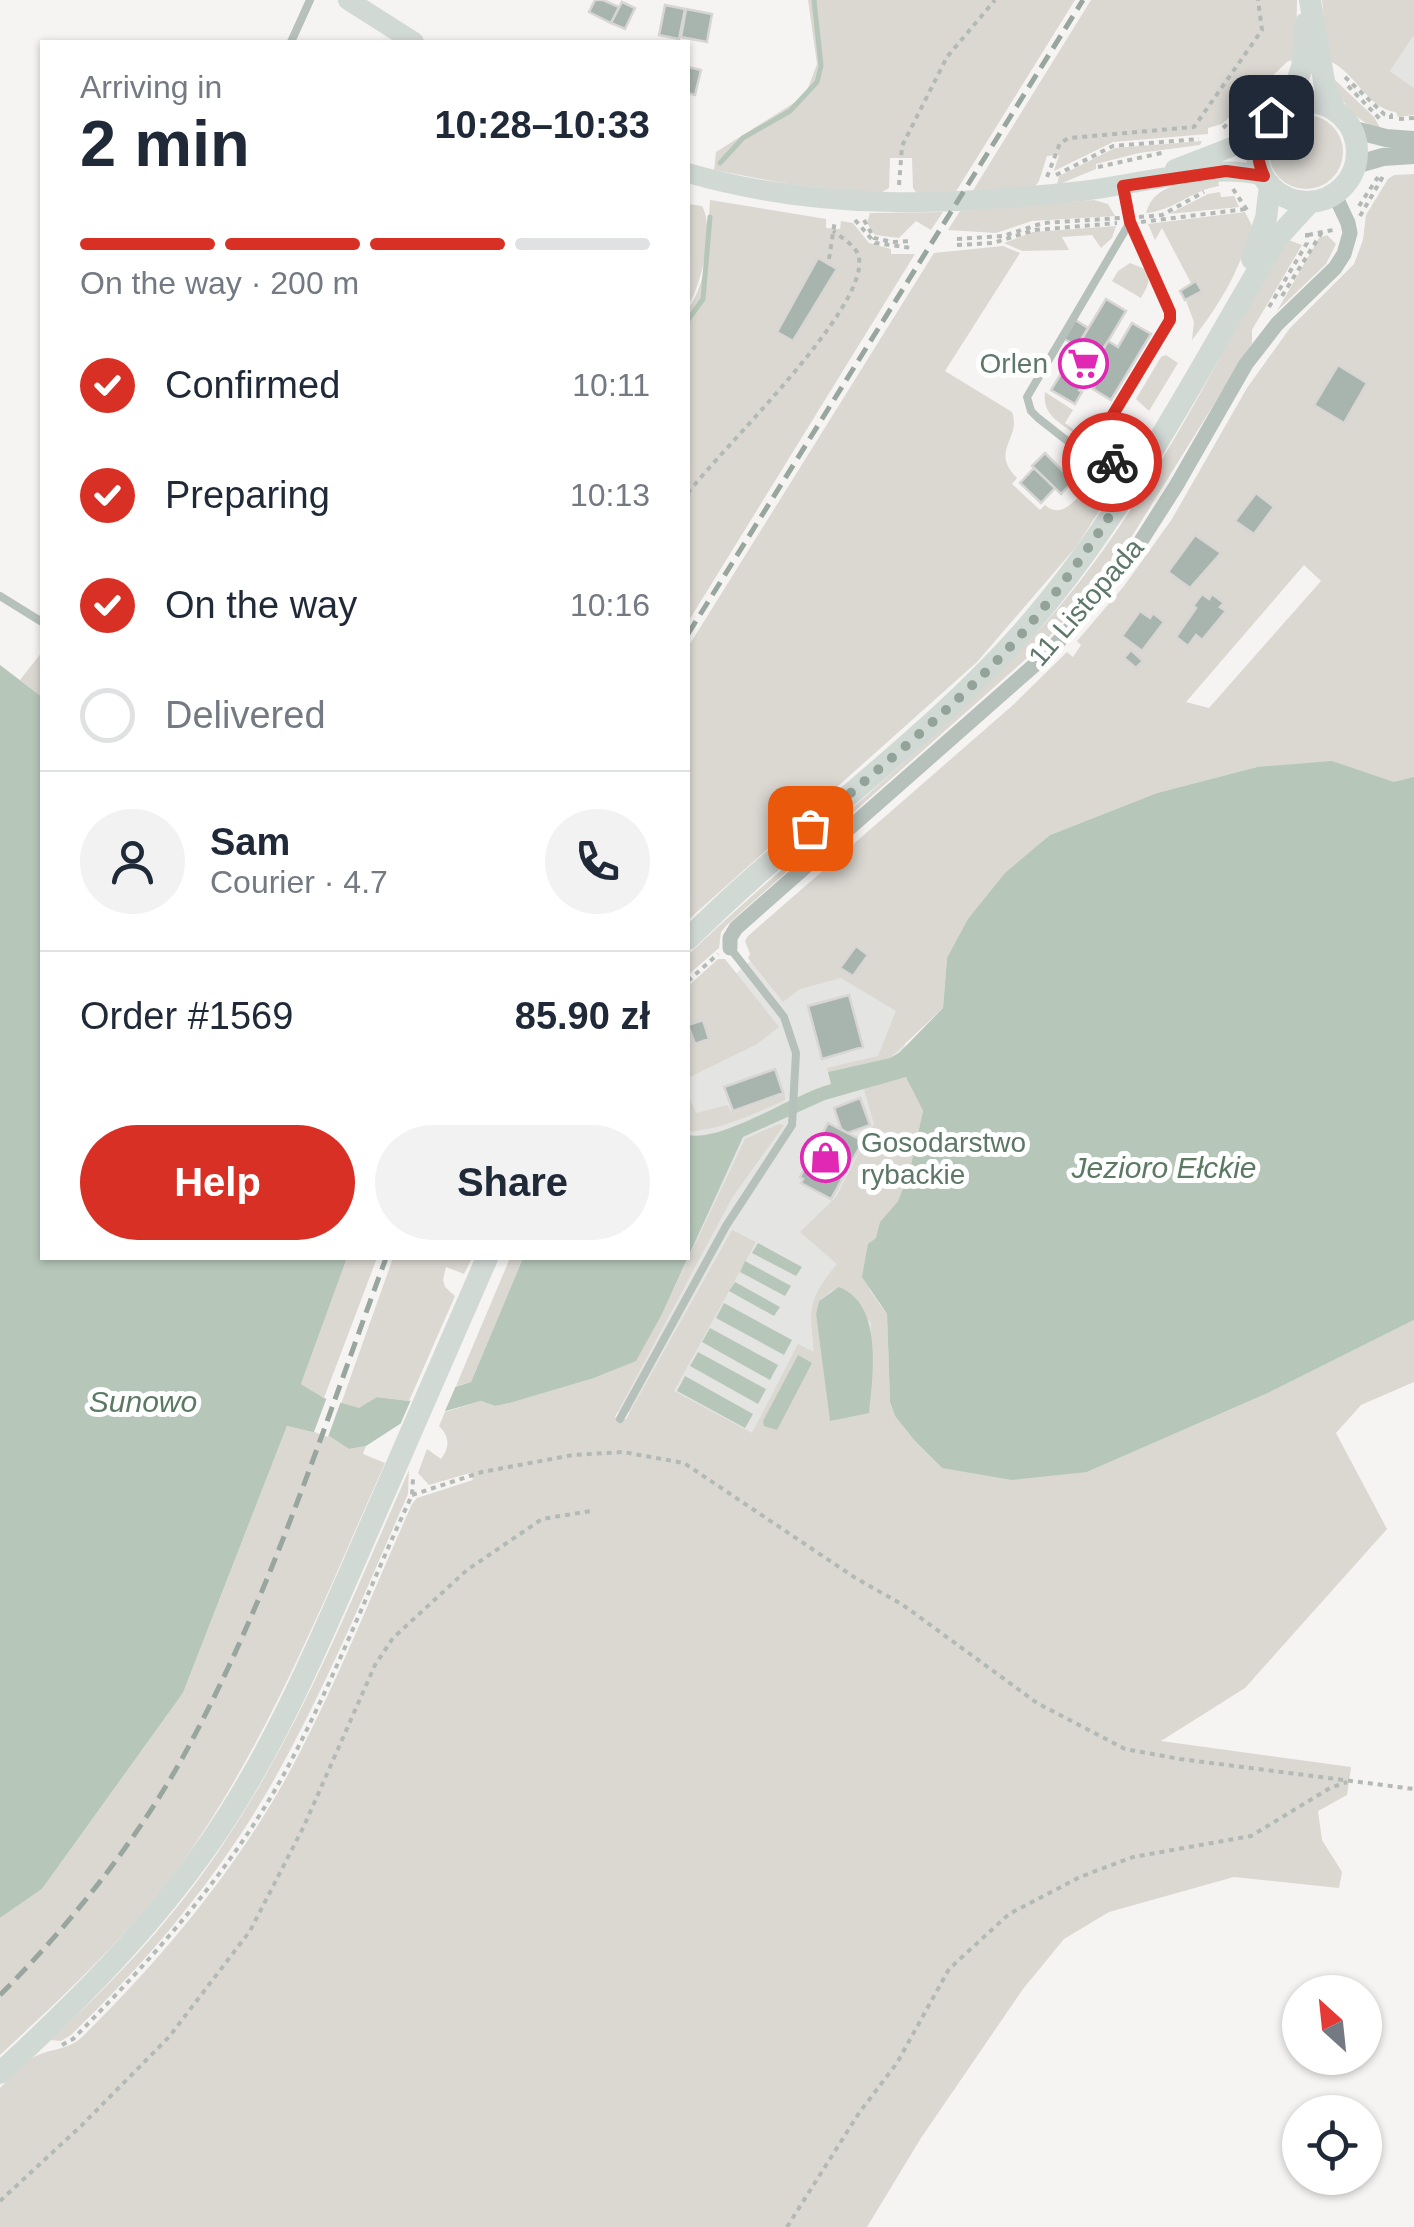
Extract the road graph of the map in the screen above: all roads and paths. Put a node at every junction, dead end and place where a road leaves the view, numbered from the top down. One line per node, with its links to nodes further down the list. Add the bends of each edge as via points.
1 (310, 0): 6 (lane)
2 (348, 0): 7 (main road)
3 (995, 0): 30 (path, via 948,56 902,146)
4 (1258, 0): 17 (path, via 1262,30 1194,127 1069,138)
5 (1309, 0): 8 (main road, via 1302,67); 9 (main road)
6 (291, 40)
7 (411, 40)
8 (1289, 105): 9 (main road, via 1312,102); 13 (main road)
9 (1334, 110): 12 (main road)
10 (1414, 118): 11 (path)
11 (1390, 120)
12 (1352, 129): 15 (street); 19 (main road)
13 (1260, 136): 23 (main road, via 1257,156); 24 (main road)
14 (1200, 138): 27 (path, via 1112,146 1057,174)
15 (1414, 140)
16 (1169, 152): 20 (path)
17 (1054, 155)
18 (1414, 155): 19 (street)
19 (1355, 165): 26 (main road)
20 (1098, 167)
21 (690, 173): 28 (main road)
22 (1385, 173): 33 (path)
23 (1267, 181): 24 (main road, via 1226,171); 29 (main road, via 1288,198); 41 (main road, via 1262,233)
24 (1127, 185): 27 (main road); 34 (lane)
25 (1208, 190): 34 (path, via 1162,215)
26 (1334, 194): 29 (main road); 48 (street, 11 Listopada, via 1350,233 1344,254 1246,364 1148,529 1094,602 1047,654 736,928)
27 (1042, 196): 30 (main road)
28 (836, 200): 30 (main road); 37 (path)
29 (1310, 202): 41 (main road, via 1278,236)
30 (898, 205)
31 (1246, 209): 34 (path)
32 (864, 213): 35 (path, via 874,238 912,245 875,243)
33 (1359, 216)
34 (1130, 220): 39 (path, via 1035,230 993,243); 43 (lane, via 1170,320); 43 (lane, via 1027,397 1031,411)
35 (860, 224)
36 (1306, 228): 38 (path, via 1307,244 1268,314)
37 (833, 231): 40 (path); 44 (path, via 858,251 847,300 788,382)
38 (1322, 232)
39 (957, 242)
40 (829, 258)
41 (1234, 310): 42 (main road)
42 (1151, 450): 43 (lane, via 1117,462); 47 (main road, via 1070,574 1002,654)
43 (1088, 456)
44 (690, 491)
45 (0, 596): 46 (lane)
46 (40, 621)
47 (690, 937)
48 (730, 948): 49 (path); 51 (lane, via 784,1017 796,1053 792,1126 726,1226)
49 (690, 979)
50 (486, 1260): 56 (main road, via 307,1671 233,1808 147,1925)
51 (620, 1420)
52 (412, 1496): 54 (path, via 482,1472 573,1455 623,1452 684,1464 903,1605 1036,1702 1124,1749)
53 (591, 1511): 57 (path, via 542,1519 467,1570 392,1638 250,1931 170,2037)
54 (1352, 1780): 55 (path); 58 (path, via 1251,1836 1133,1857 1010,1914 949,1969 897,2063)
55 (1414, 1789)
56 (0, 2073)
57 (0, 2201)
58 (787, 2227)

